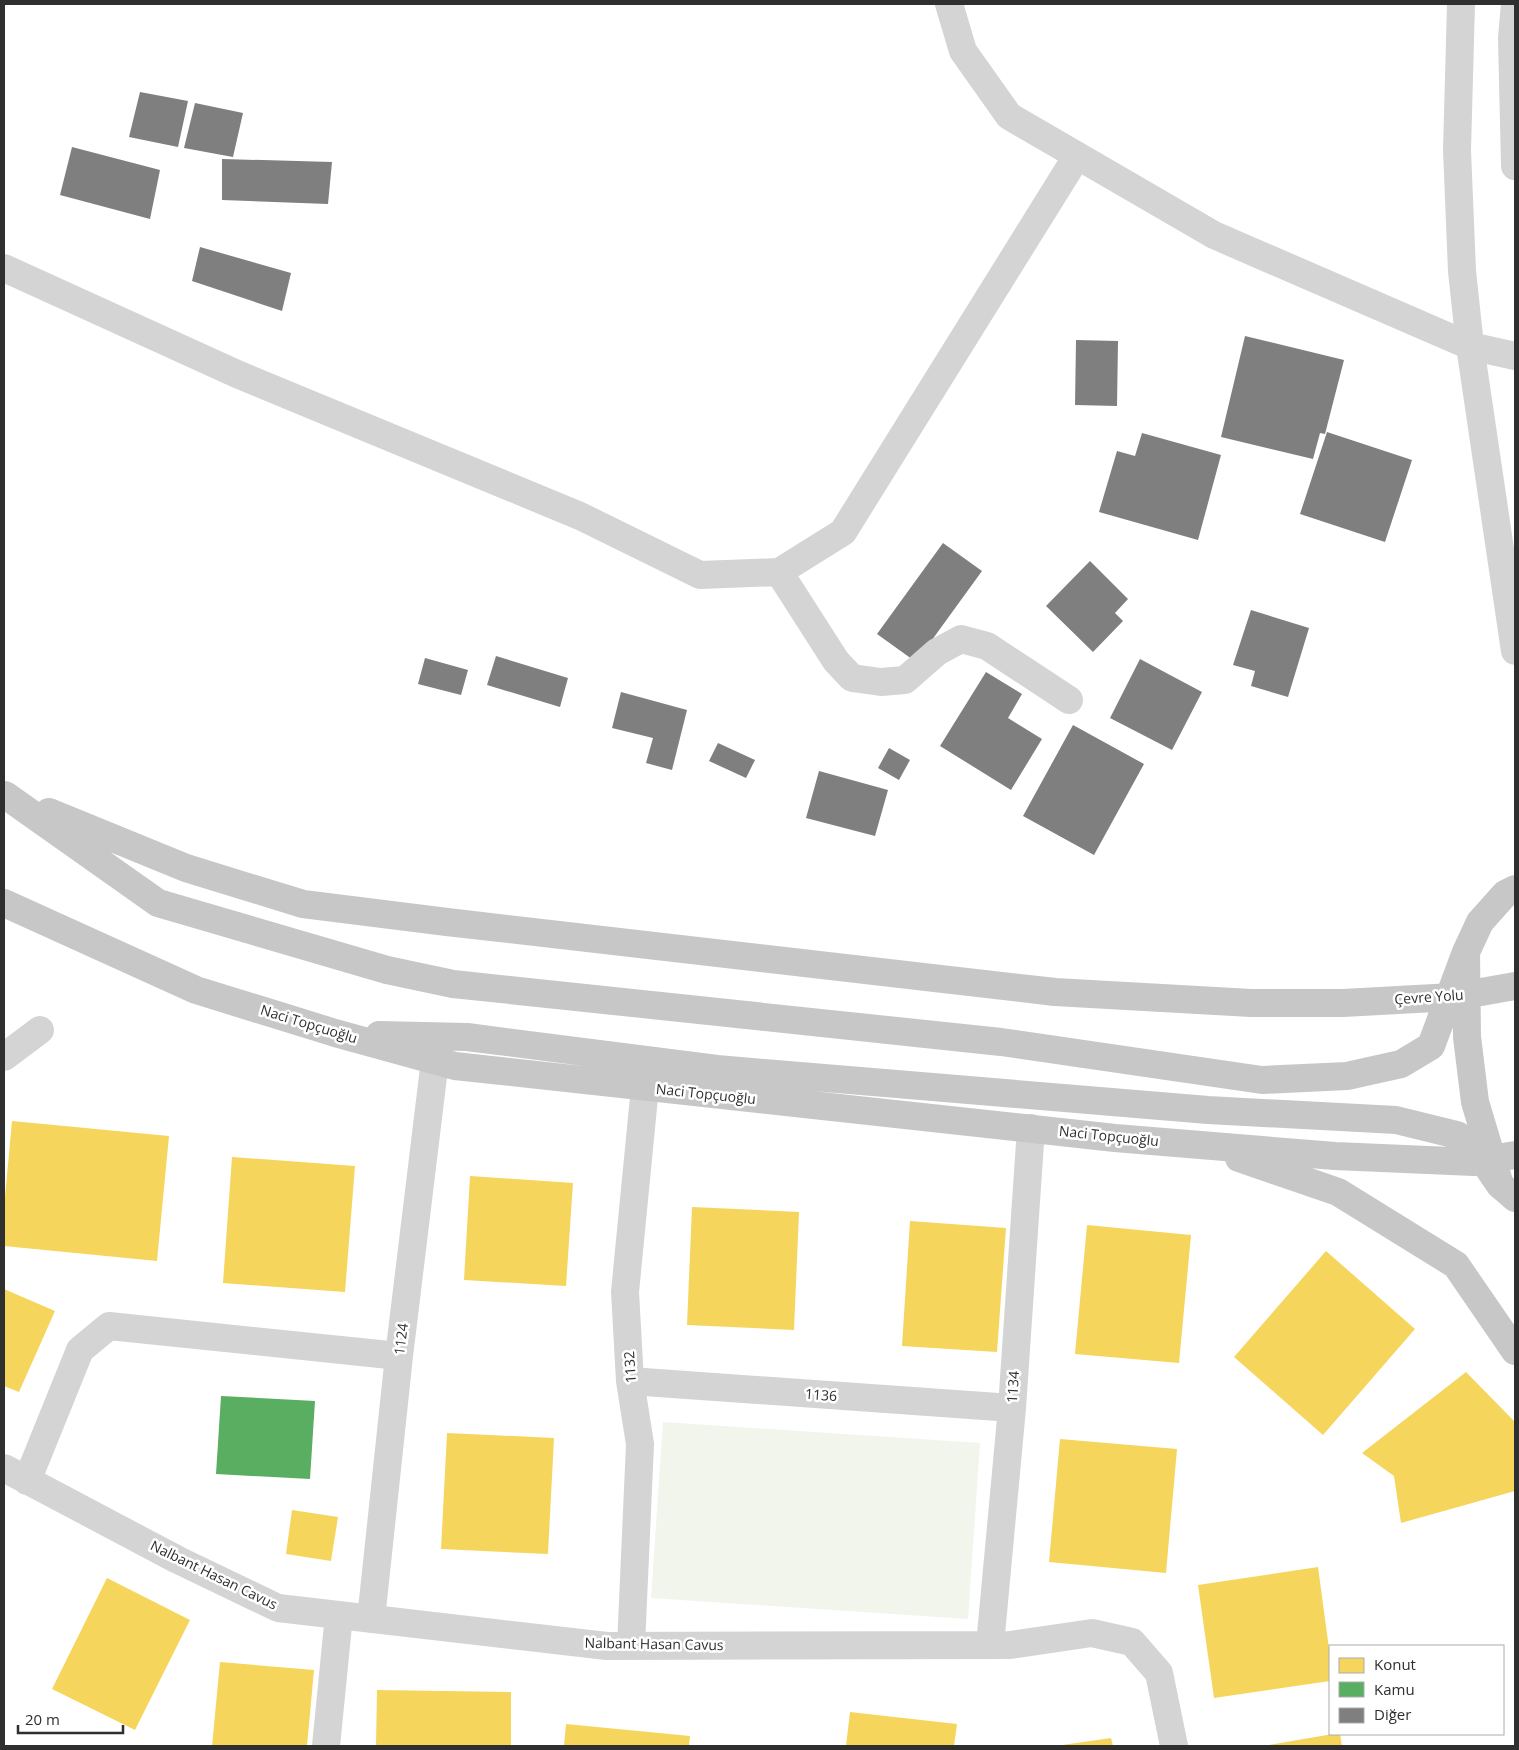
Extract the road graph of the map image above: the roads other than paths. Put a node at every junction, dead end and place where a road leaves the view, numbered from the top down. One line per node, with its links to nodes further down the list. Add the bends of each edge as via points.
1 (949, 4): 4 (street, via 963,51 1009,116)
2 (1461, 4): 7 (street, via 1457,150 1462,271)
3 (1515, 4): 5 (street, via 1512,38)
4 (1077, 156): 7 (street, via 1214,235); 9 (street, via 843,532)
5 (1515, 166)
6 (4, 268): 9 (street, via 237,374 580,516 700,575)
7 (1470, 346): 8 (street); 10 (street)
8 (1515, 356)
9 (779, 572): 11 (street, via 836,661 852,678 881,682 905,680 937,652 961,639 987,646)
10 (1515, 651)
11 (1069, 700)
12 (5, 794): 15 (main road, via 158,903 387,970 454,984 1001,1042 1262,1080 1347,1076 1401,1064 1430,1046); 16 (main road, Çevre Yolu, via 186,868 303,904 1055,992 1251,1004 1343,1003 1454,997)
13 (1515, 889): 15 (main road, via 1505,894 1480,922)
14 (4, 903): 18 (main road, Naci Topçuoğlu, via 196,990)
15 (1466, 952): 25 (main road, via 1467,1037 1475,1102)
16 (1515, 986)
17 (40, 1030): 19 (street)
18 (335, 1033): 20 (main road, Naci Topçuoğlu); 25 (main road, via 467,1037 717,1069 1208,1110 1396,1120 1457,1135 1472,1144)
19 (4, 1057)
20 (435, 1060): 21 (main road, Naci Topçuoğlu, via 455,1066); 27 (street, 1124)
21 (645, 1087): 22 (main road, Naci Topçuoğlu); 28 (street, 1132, via 625,1292)
22 (1031, 1128): 23 (main road, Naci Topçuoğlu); 29 (street, 1134)
23 (1200, 1145): 24 (main road, Naci Topçuoğlu, via 1437,1162 1474,1162); 26 (main road, via 1338,1192 1456,1265)
24 (1515, 1155)
25 (1508, 1192)
26 (1515, 1351)
27 (399, 1356): 31 (street, via 109,1326 80,1350); 33 (street, 1124)
28 (630, 1381): 29 (street, 1136); 35 (street, 1132, via 640,1444)
29 (1012, 1408): 34 (street, 1134)
30 (4, 1468): 31 (street, Nalbant Hasan Cavus)
31 (27, 1481): 32 (street, Nalbant Hasan Cavus, via 278,1608)
32 (340, 1615): 33 (street, Nalbant Hasan Cavus); 36 (street)
33 (371, 1619): 35 (street, Nalbant Hasan Cavus, via 606,1646)
34 (990, 1645): 35 (street, Nalbant Hasan Cavus); 37 (street, Nalbant Hasan Cavus, via 1092,1633 1132,1642 1159,1673)
35 (631, 1646)
36 (326, 1746)
37 (1174, 1746)

